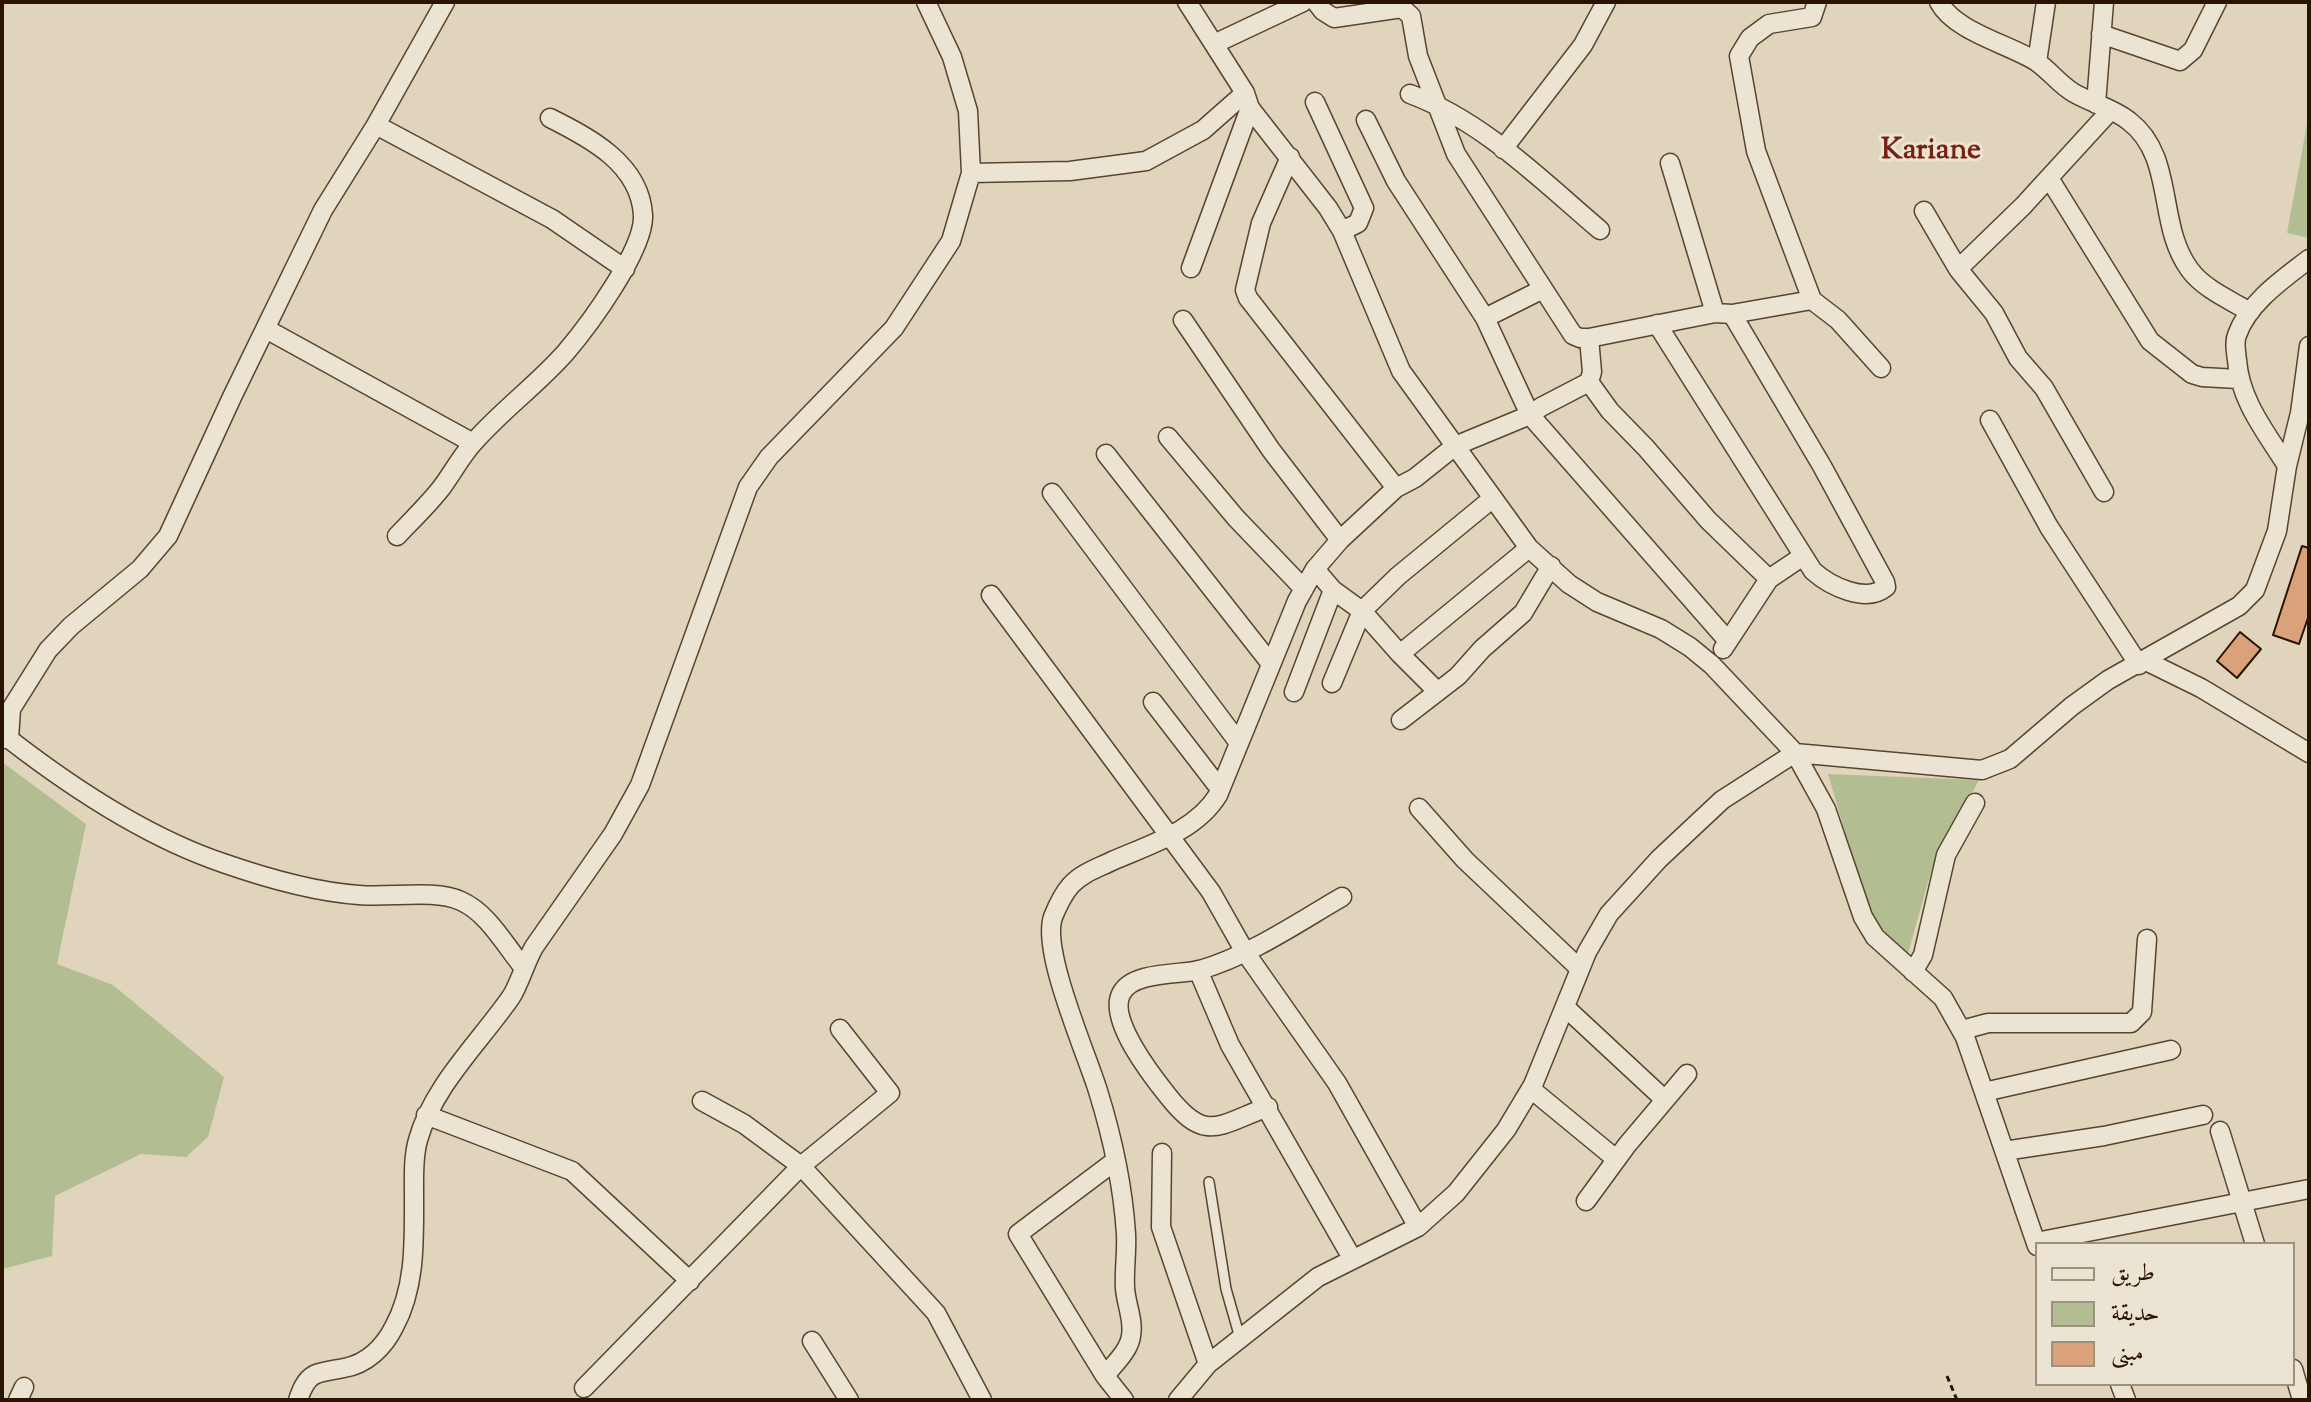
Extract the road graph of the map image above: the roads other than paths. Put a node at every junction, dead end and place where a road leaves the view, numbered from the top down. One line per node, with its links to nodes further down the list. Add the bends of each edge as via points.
1 (445, 2): 22 (street)
2 (926, 2): 26 (street, via 952,57 968,111)
3 (1303, 2): 13 (street)
4 (1316, 2): 18 (street, via 1334,18 1402,8 1411,16 1418,56)
5 (1606, 2): 23 (street, via 1583,45)
6 (1817, 2): 36 (street, via 1807,19 1769,24 1750,38 1739,56 1756,151)
7 (1939, 2): 14 (street, via 1958,22)
8 (2046, 2): 14 (street)
9 (2104, 2): 12 (street)
10 (2217, 2): 12 (street, via 2193,50 2180,61)
11 (1195, 4): 13 (street)
12 (2101, 34): 19 (street)
13 (1214, 44): 16 (street)
14 (2037, 62): 19 (street, via 2072,92)
15 (1410, 94): 18 (street)
16 (1248, 100): 24 (street); 26 (street, via 1146,161 1070,171); 32 (street)
17 (1315, 102): 30 (street, via 1364,208 1358,223)
18 (1438, 105): 23 (street); 35 (street, via 1456,154)
19 (2103, 107): 27 (street); 37 (street, via 2128,119 2146,137 2163,183 2174,238 2191,272)
20 (550, 118): 33 (street, via 612,155 638,194 643,215 640,240)
21 (1366, 120): 39 (street, via 1396,181)
22 (376, 125): 33 (street, via 552,219); 42 (street, via 323,210)
23 (1503, 149): 29 (street)
24 (1290, 157): 30 (street); 55 (street, via 1261,223 1245,290)
25 (1670, 163): 38 (street)
26 (971, 173): 91 (street, via 951,241 894,328 769,457 748,487 640,785)
27 (2049, 178): 34 (street); 46 (street, via 2150,341 2192,374)
28 (1924, 211): 34 (street)
29 (1600, 230)
30 (1342, 231): 52 (street, via 1401,371)
31 (2309, 259): 37 (street)
32 (1191, 268)
33 (625, 269): 51 (street, via 566,351)
34 (1958, 269): 56 (street, via 2044,388)
35 (1543, 289): 39 (street); 43 (street, via 1573,335)
36 (1812, 300): 38 (street); 45 (street, via 1838,320)
37 (2250, 312): 46 (street, via 2235,337)
38 (1724, 314): 41 (street); 62 (street, via 1822,466 1886,587 1864,595 1833,585)
39 (1485, 318): 48 (street)
40 (1183, 320): 60 (street)
41 (1657, 324): 43 (street); 62 (street)
42 (266, 329): 51 (street); 80 (street, via 168,536 140,569 48,650 11,709)
43 (1589, 338): 47 (street)
44 (2309, 346): 54 (street)
45 (1881, 368)
46 (2238, 379): 54 (street)
47 (1589, 382): 48 (street); 65 (street, via 1708,520)
48 (1530, 415): 52 (street); 70 (street)
49 (1990, 420): 72 (street, via 2049,527)
50 (1168, 437): 66 (street)
51 (473, 443): 59 (street, via 440,490)
52 (1455, 446): 55 (street); 58 (street)
53 (1106, 454): 73 (street)
54 (2287, 466): 72 (street, via 2277,531 2255,590 2239,606)
55 (1396, 488): 60 (street)
56 (2104, 492)
57 (1052, 493): 81 (street)
58 (1493, 498): 61 (street); 69 (street)
59 (397, 536)
60 (1340, 540): 64 (street)
61 (1529, 548): 63 (street); 71 (street)
62 (1803, 556): 65 (street)
63 (1551, 566): 74 (street, via 1597,602 1661,629); 76 (street, via 1523,613)
64 (1315, 569): 66 (street); 67 (street)
65 (1769, 579): 70 (street)
66 (1304, 589): 73 (street)
67 (1333, 590): 69 (street); 77 (street)
68 (991, 595): 87 (street)
69 (1362, 611): 71 (street); 75 (street)
70 (1728, 641): 74 (street)
71 (1400, 654): 76 (street)
72 (2142, 663): 82 (street, via 2072,706 2010,759 1982,770); 83 (street, via 2201,688)
73 (1271, 664): 81 (street)
74 (1712, 665): 82 (street)
75 (1332, 683)
76 (1437, 691): 79 (street)
77 (1294, 692)
78 (1153, 702): 84 (street)
79 (1401, 720)
80 (6, 739): 91 (street, via 106,805 174,844 223,864 358,895 447,896 465,902 487,920)
81 (1239, 743): 84 (street)
82 (1795, 753): 92 (street, via 1722,800 1659,859 1609,914); 94 (street, via 1826,809 1863,917 1875,937)
83 (2309, 753)
84 (1220, 789): 87 (street, via 1203,815)
85 (1975, 803): 94 (street, via 1946,855 1923,955)
86 (1419, 808): 92 (street, via 1465,860)
87 (1171, 836): 90 (street); 111 (street, via 1086,873 1069,886 1052,920 1065,994)
88 (1342, 897): 90 (street)
89 (2147, 939): 97 (street, via 2142,1012 2131,1023 1988,1023)
90 (1245, 952): 93 (street); 117 (street, via 1337,1083)
91 (523, 967): 105 (street, via 514,993)
92 (1580, 969): 95 (street)
93 (1198, 970): 104 (street, via 1230,1045); 104 (street, via 1166,972 1130,984 1121,994 1118,1012 1142,1062 1190,1122 1209,1128)
94 (1913, 972): 97 (street, via 1943,998)
95 (1565, 1007): 100 (street); 102 (street)
96 (840, 1029): 112 (street, via 890,1093)
97 (1962, 1030): 101 (street)
98 (2171, 1050): 101 (street)
99 (1687, 1074): 102 (street)
100 (1531, 1089): 110 (street); 117 (street, via 1456,1193)
101 (1984, 1092): 108 (street)
102 (1664, 1099): 110 (street)
103 (702, 1101): 112 (street)
104 (1268, 1107): 121 (street)
105 (426, 1115): 122 (street, via 572,1171); 129 (street, via 417,1144 412,1270 394,1328 367,1359 313,1375)
106 (2203, 1115): 108 (street)
107 (2220, 1131): 116 (street)
108 (2004, 1151): 118 (street)
109 (1162, 1153): 125 (street, via 1161,1227)
110 (1616, 1159): 115 (street)
111 (1115, 1161): 126 (street, via 1132,1335); 126 (street, via 1018,1234)
112 (801, 1166): 122 (street); 131 (street, via 936,1313)
113 (1209, 1182): 123 (lane, via 1226,1289)
114 (2309, 1189): 116 (street)
115 (1586, 1201)
116 (2242, 1201): 119 (street); 120 (street)
117 (1418, 1227): 121 (street)
118 (2035, 1242)
119 (2046, 1242)
120 (2254, 1242)
121 (1352, 1258): 123 (street, via 1318,1277)
122 (690, 1281): 128 (street)
123 (1240, 1338): 125 (street)
124 (812, 1341): 130 (street)
125 (1208, 1364): 133 (street)
126 (1105, 1376): 132 (street)
127 (2295, 1376): 134 (street)
128 (584, 1388)
129 (298, 1400)
130 (849, 1400)
131 (982, 1400)
132 (1124, 1400)
133 (1178, 1400)
134 (2302, 1400)

